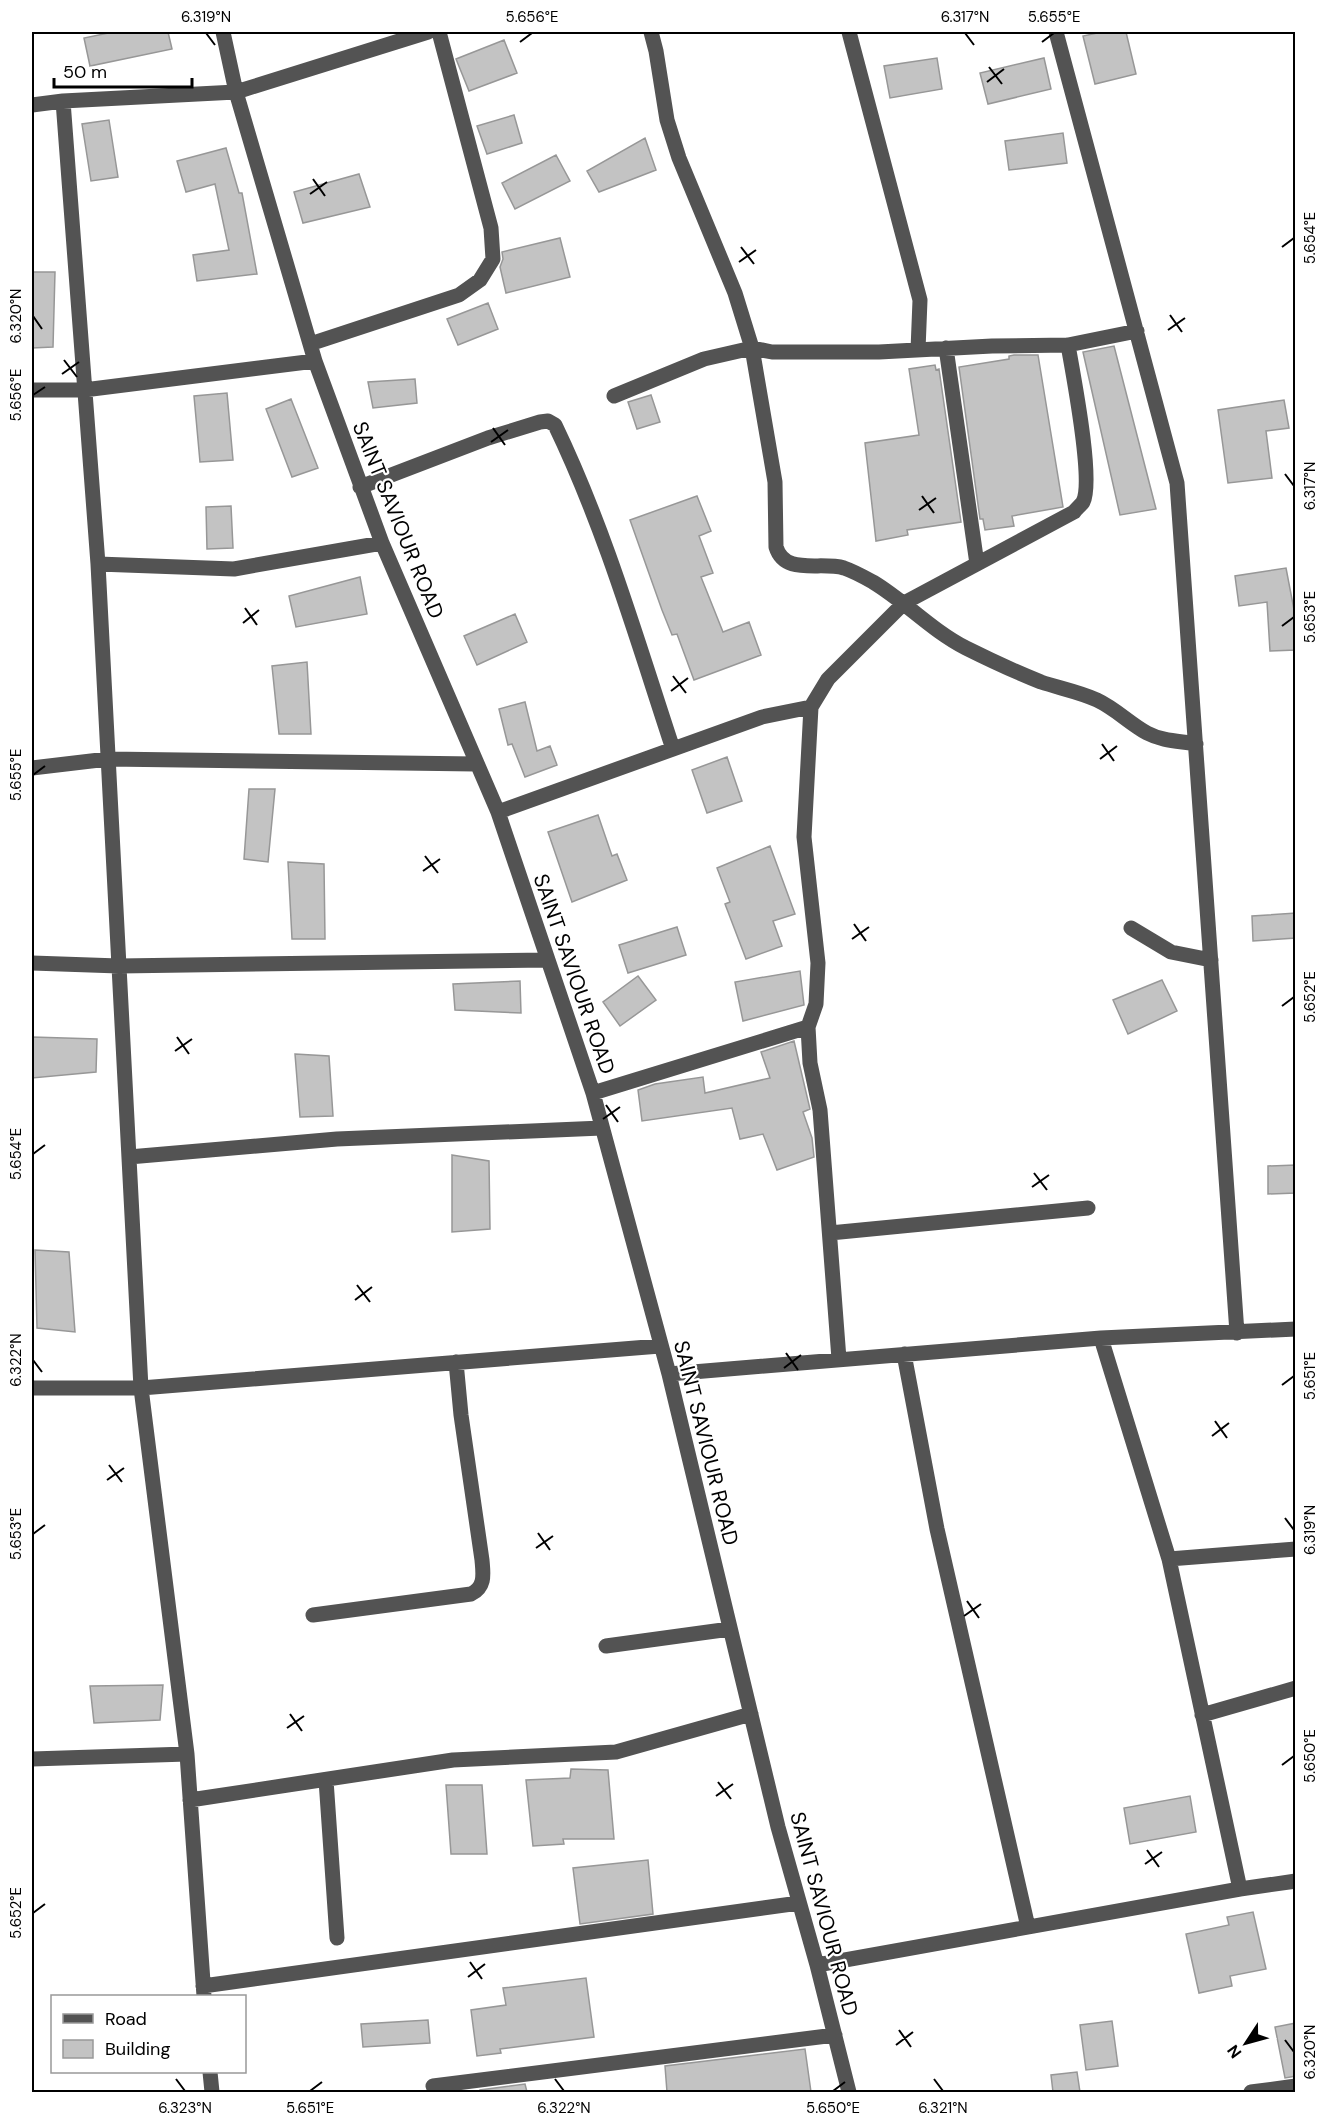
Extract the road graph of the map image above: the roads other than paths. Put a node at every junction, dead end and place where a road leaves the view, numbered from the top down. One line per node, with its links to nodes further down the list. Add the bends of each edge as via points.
1 (223, 32): 7 (street, SAINT SAVIOUR ROAD)
2 (428, 32): 7 (street)
3 (439, 32): 11 (street, via 491,228 493,259 480,280 459,295)
4 (651, 32): 13 (street, via 679,158 735,293)
5 (849, 32): 15 (street, via 920,300)
6 (1056, 32): 10 (street)
7 (236, 92): 8 (street); 11 (street, SAINT SAVIOUR ROAD)
8 (63, 101): 9 (street); 18 (street)
9 (32, 105)
10 (1137, 331): 12 (street); 26 (street, via 1177,483)
11 (310, 344): 16 (street, SAINT SAVIOUR ROAD)
12 (1068, 345): 14 (street); 23 (street, via 1085,459 1083,502 1074,512)
13 (752, 348): 15 (street, via 783,352); 19 (street, via 704,359); 24 (street, via 775,482 779,556 796,565 844,568)
14 (946, 348): 15 (street); 23 (street)
15 (918, 350)
16 (315, 361): 18 (street); 20 (street, SAINT SAVIOUR ROAD)
17 (32, 390): 18 (street)
18 (84, 390): 22 (street)
19 (614, 396)
20 (360, 487): 21 (street, SAINT SAVIOUR ROAD); 27 (street, via 488,438 540,422 555,425 577,471)
21 (382, 543): 22 (street, via 234,569); 29 (street, SAINT SAVIOUR ROAD)
22 (98, 564): 28 (street)
23 (977, 564): 24 (street)
24 (904, 603): 25 (street, via 828,679); 26 (street, via 965,647 1040,681 1101,702 1146,733)
25 (811, 707): 27 (street, via 762,717); 37 (street, via 804,837 818,963 816,1004)
26 (1196, 744): 34 (street)
27 (673, 749): 31 (street)
28 (108, 759): 29 (street); 30 (street); 36 (street)
29 (476, 764): 31 (street, SAINT SAVIOUR ROAD)
30 (32, 768)
31 (498, 812): 33 (street, SAINT SAVIOUR ROAD)
32 (1131, 928): 34 (street, via 1171,952)
33 (548, 960): 36 (street); 38 (street, SAINT SAVIOUR ROAD)
34 (1211, 960): 44 (street)
35 (32, 963): 36 (street)
36 (119, 966): 40 (street)
37 (808, 1027): 38 (street); 42 (street, via 810,1063 820,1110)
38 (592, 1093): 39 (street, SAINT SAVIOUR ROAD)
39 (602, 1128): 40 (street, via 337,1139); 46 (street, SAINT SAVIOUR ROAD)
40 (129, 1157): 52 (street)
41 (1088, 1208): 42 (street)
42 (830, 1233): 48 (street)
43 (1296, 1329): 44 (street)
44 (1237, 1332): 45 (street)
45 (1101, 1338): 47 (street); 54 (street)
46 (660, 1346): 49 (street); 50 (street, SAINT SAVIOUR ROAD)
47 (904, 1354): 48 (street); 68 (street, via 937,1529)
48 (839, 1359): 50 (street)
49 (456, 1362): 52 (street); 55 (street, via 482,1585 471,1594)
50 (669, 1374): 56 (street, SAINT SAVIOUR ROAD)
51 (32, 1388): 52 (street)
52 (141, 1388): 61 (street)
53 (1296, 1549): 54 (street)
54 (1169, 1558): 60 (street)
55 (313, 1615)
56 (730, 1629): 57 (street); 59 (street, SAINT SAVIOUR ROAD)
57 (606, 1646)
58 (1296, 1688): 60 (street)
59 (751, 1714): 63 (street, via 616,1752 453,1760); 67 (street, SAINT SAVIOUR ROAD)
60 (1202, 1715): 66 (street)
61 (187, 1754): 62 (street); 64 (street)
62 (32, 1759)
63 (326, 1780): 64 (street); 69 (street)
64 (190, 1800): 71 (street)
65 (1296, 1881): 66 (street)
66 (1240, 1889): 68 (street)
67 (799, 1903): 70 (street, SAINT SAVIOUR ROAD); 71 (street)
68 (1028, 1927): 70 (street)
69 (337, 1938)
70 (817, 1965): 72 (street, SAINT SAVIOUR ROAD)
71 (203, 1991)
72 (835, 2035): 74 (street); 77 (street, SAINT SAVIOUR ROAD)
73 (210, 2073): 76 (street)
74 (433, 2086)
75 (1296, 2086): 78 (street)
76 (212, 2092)
77 (849, 2092)
78 (1251, 2092)

